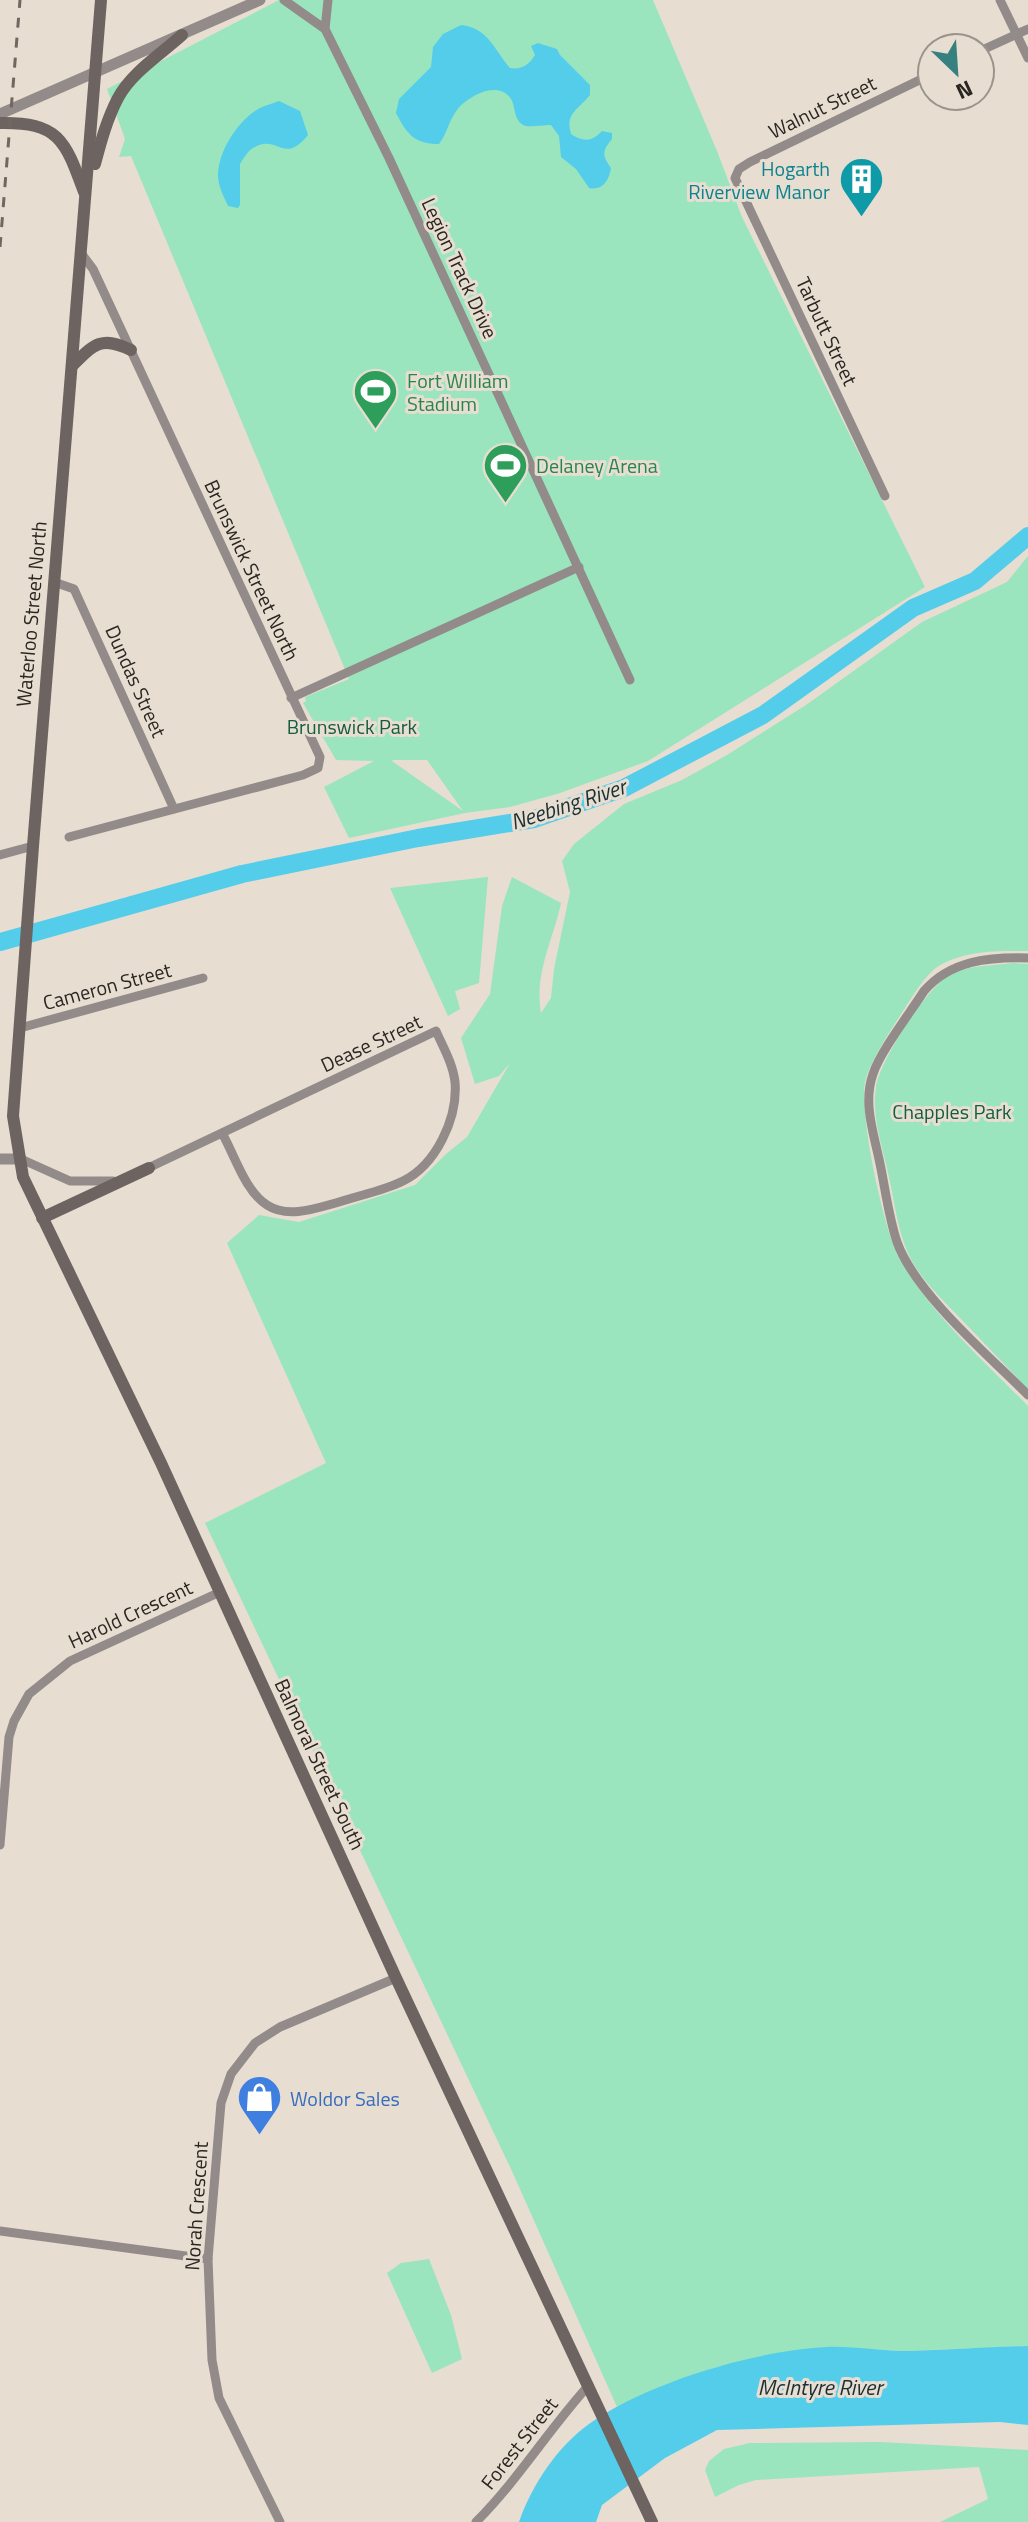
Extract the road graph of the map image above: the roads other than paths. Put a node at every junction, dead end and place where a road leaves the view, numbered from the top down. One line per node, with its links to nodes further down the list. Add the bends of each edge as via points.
1 (101, 0): 12 (main road, Waterloo Street North)
2 (260, 0): 9 (street)
3 (284, 0): 6 (street, Legion Track Drive)
4 (328, 0): 6 (street)
5 (1000, 0): 8 (street)
6 (325, 29): 22 (street, Legion Track Drive)
7 (1028, 29): 8 (street)
8 (1017, 34): 10 (street); 11 (street)
9 (182, 35): 12 (street); 17 (main road, via 119,95 103,132)
10 (996, 44)
11 (1028, 58)
12 (96, 73): 14 (street); 17 (main road, Waterloo Street North)
13 (916, 82): 16 (street, Walnut Street, via 750,162 739,169)
14 (0, 114)
15 (0, 123): 17 (main road, via 42,126 58,137)
16 (737, 181): 21 (street, Tarbutt Street)
17 (87, 198): 18 (main road, Waterloo Street North)
18 (81, 253): 19 (street, Brunswick Street North); 20 (main road, Waterloo Street North)
19 (131, 350): 20 (main road, via 104,342); 25 (street, Brunswick Street North)
20 (73, 365): 23 (main road, Waterloo Street North)
21 (885, 496)
22 (579, 567): 24 (street, Legion Track Drive); 25 (street)
23 (54, 582): 26 (street, Dundas Street, via 74,589); 28 (main road, Waterloo Street North)
24 (630, 680)
25 (291, 698): 26 (street, Brunswick Street North, via 320,757 318,768)
26 (174, 809): 27 (street)
27 (69, 837)
28 (33, 846): 29 (street); 32 (main road, Waterloo Street North)
29 (0, 855)
30 (1028, 958): 38 (street, via 958,965 933,981 874,1070 869,1093 889,1210 906,1260 950,1316)
31 (203, 978): 32 (street, Cameron Street)
32 (20, 1028): 35 (main road, Waterloo Street North, via 13,1116)
33 (222, 1133): 33 (street, Dease Street, via 258,1198 274,1209 299,1211 406,1180 426,1163 449,1125 455,1082 436,1031); 36 (street, Dease Street)
34 (0, 1159): 35 (street)
35 (21, 1159): 36 (street, Dease Street, via 70,1181 109,1183); 37 (main road, Balmoral Street South, via 23,1177)
36 (149, 1168): 37 (main road)
37 (42, 1218): 39 (main road, Balmoral Street South)
38 (1028, 1395)
39 (220, 1592): 40 (street, Harold Crescent, via 70,1661 29,1694 9,1737); 41 (main road, Balmoral Street South)
40 (0, 1845)
41 (396, 1978): 43 (street, Norah Crescent, via 280,2027 241,2059 221,2103); 44 (main road, Balmoral Street South)
42 (0, 2231): 43 (street)
43 (208, 2259): 45 (street, Norah Crescent, via 219,2398)
44 (589, 2385): 46 (street, Forest Street); 47 (main road, Balmoral Street South)
45 (280, 2522)
46 (476, 2522)
47 (652, 2522)

